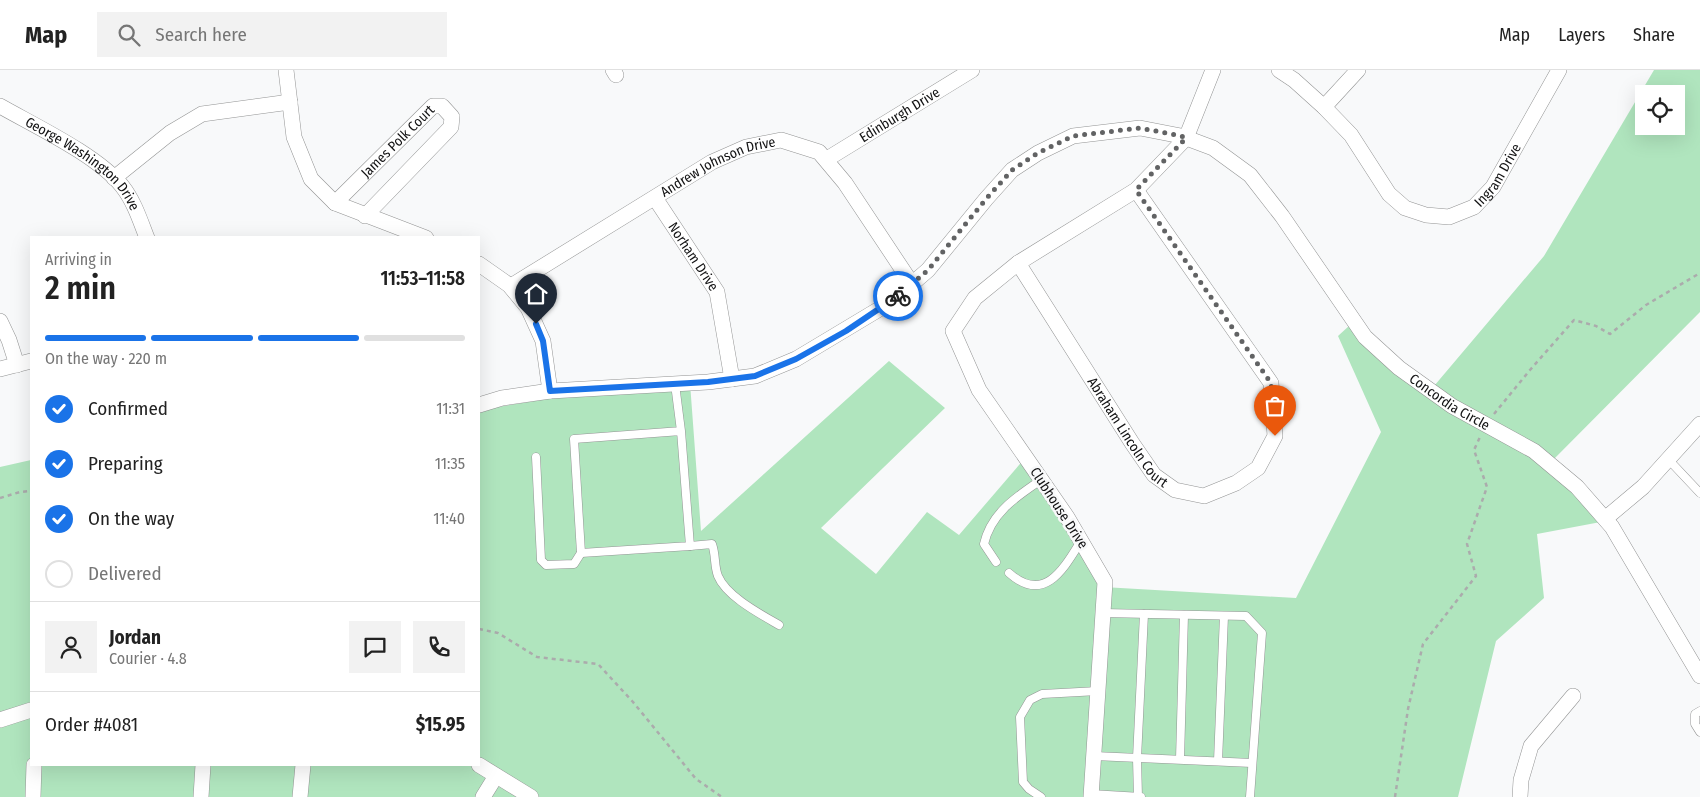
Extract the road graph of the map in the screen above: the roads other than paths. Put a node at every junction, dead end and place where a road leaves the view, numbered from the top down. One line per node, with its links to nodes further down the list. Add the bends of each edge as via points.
1 (286, 70): 7 (street)
2 (972, 70): 11 (street, Edinburgh Drive)
3 (1213, 70): 10 (street)
4 (1279, 70): 9 (street, Ingram Drive)
5 (1358, 70): 9 (street)
6 (1559, 70): 9 (street, Ingram Drive, via 1493,187 1474,207 1449,217 1426,215 1405,208 1389,194 1351,135)
7 (290, 102): 12 (street, via 202,114 170,133); 15 (street, via 294,137 302,160 311,179)
8 (0, 106): 12 (street, George Washington Drive, via 86,155)
9 (1324, 107)
10 (1186, 138): 13 (street); 21 (street, Concordia Circle, via 1140,128 1073,136 1038,153 1012,170 928,270); 36 (street, Concordia Circle, via 1213,148 1250,175 1365,337 1399,368 1452,406 1534,451 1577,487)
11 (827, 159): 14 (street, Andrew Johnson Drive, via 819,152 781,140 746,147 712,162); 21 (street, Andrew Johnson Drive)
12 (114, 178): 17 (street, George Washington Drive, via 133,204)
13 (1136, 190): 19 (street); 19 (street, Abraham Lincoln Court, via 1271,383 1275,436 1258,468 1236,482 1204,496 1175,490 1154,475)
14 (655, 198): 22 (street, Andrew Johnson Drive); 26 (street, Norham Drive, via 717,292)
15 (335, 203): 16 (street); 16 (street, James Polk Court, via 433,106 442,106 452,117 450,127)
16 (365, 216): 18 (street)
17 (146, 236)
18 (420, 236)
19 (1018, 263): 34 (street, Clubhouse Drive, via 975,298 953,331 979,390)
20 (480, 265): 22 (street)
21 (912, 284): 26 (street, Concordia Circle, via 891,302 796,359 755,376)
22 (511, 286): 28 (street, via 528,308 543,341)
23 (0, 321): 24 (street)
24 (24, 363): 25 (street)
25 (0, 369)
26 (732, 379): 27 (street, Concordia Circle)
27 (675, 384): 28 (street, Concordia Circle); 31 (lane)
28 (550, 391): 29 (street, Concordia Circle)
29 (480, 405)
30 (1700, 424): 33 (street)
31 (681, 431): 38 (lane); 39 (lane, via 574,439)
32 (536, 457): 39 (lane, via 541,560 546,565 574,564)
33 (1668, 459): 35 (lane); 36 (street, via 1643,487)
34 (1041, 480): 37 (street, Clubhouse Drive); 40 (lane, via 1008,504 987,530 984,544)
35 (1700, 493)
36 (1606, 518): 47 (street, Concordia Circle)
37 (1081, 541): 41 (lane, via 1062,570 1046,584 1028,586); 42 (street, Clubhouse Drive, via 1105,582)
38 (690, 546): 39 (lane); 46 (lane, via 712,544 718,575 726,588 746,606)
39 (581, 553)
40 (996, 562)
41 (1009, 573)
42 (1103, 613): 43 (lane); 49 (street, Clubhouse Drive)
43 (1144, 614): 44 (lane); 56 (lane)
44 (1184, 615): 45 (lane); 57 (lane)
45 (1224, 616): 58 (lane); 59 (lane, via 1246,616 1262,633)
46 (779, 625)
47 (1695, 658): 48 (street, Concordia Circle)
48 (1700, 676)
49 (1098, 691): 55 (street, Clubhouse Drive); 71 (lane, via 1042,694 1030,700 1020,717 1023,782)
50 (1573, 696): 74 (street, via 1531,746 1520,780)
51 (30, 710): 53 (street)
52 (1700, 711): 54 (lane, via 1696,714 1695,724)
53 (0, 720)
54 (1700, 732)
55 (1094, 756): 56 (lane); 65 (street, Clubhouse Drive)
56 (1137, 758): 57 (lane); 72 (lane)
57 (1180, 759): 58 (lane)
58 (1218, 761): 59 (lane)
59 (1252, 763): 73 (lane)
60 (34, 766): 66 (street)
61 (203, 766): 67 (street)
62 (303, 766): 68 (street)
63 (480, 766): 64 (street)
64 (496, 776): 69 (street); 70 (street)
65 (1091, 795): 72 (lane)
66 (33, 797)
67 (200, 797)
68 (300, 797)
69 (484, 797)
70 (531, 797)
71 (1041, 797)
72 (1139, 797)
73 (1250, 797)
74 (1520, 797)

